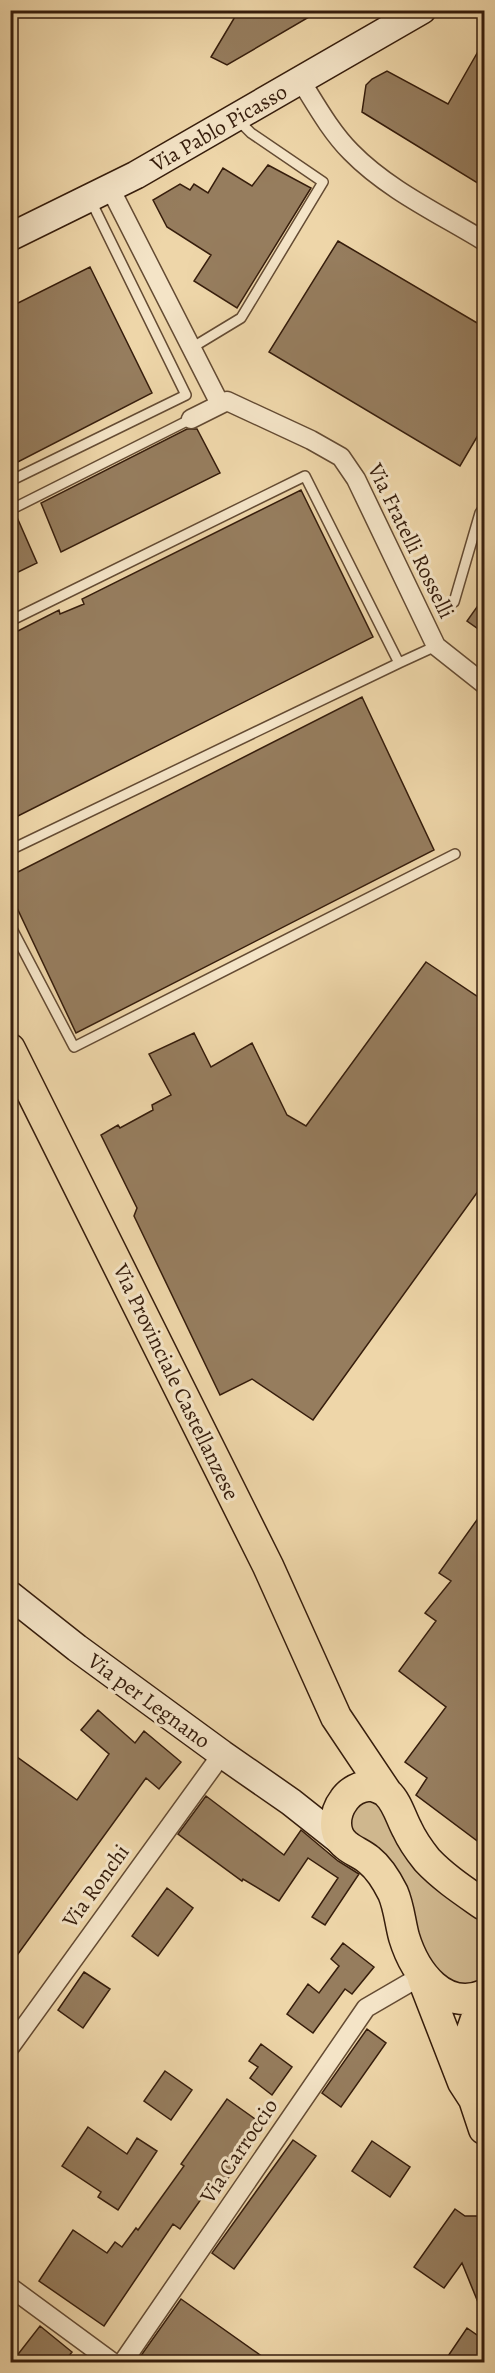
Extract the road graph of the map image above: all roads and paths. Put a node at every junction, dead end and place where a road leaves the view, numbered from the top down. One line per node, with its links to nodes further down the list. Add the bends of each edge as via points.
1 (422, 10): 2 (street, Via Pablo Picasso)
2 (301, 81): 3 (street, Via Pablo Picasso); 6 (street, via 351,152 387,182)
3 (236, 118): 4 (street, Via Pablo Picasso); 7 (lane, via 251,133 323,182 241,318)
4 (100, 193): 5 (street, Via Pablo Picasso); 8 (street); 10 (lane, via 186,395)
5 (10, 237)
6 (484, 241)
7 (198, 344)
8 (220, 404): 9 (street); 15 (street, Via Fratelli Rosselli, via 227,401 341,457 356,479)
9 (191, 419): 12 (lane)
10 (10, 481)
11 (484, 507): 13 (lane)
12 (10, 510)
13 (454, 602)
14 (10, 621): 16 (lane, via 305,476)
15 (436, 646): 16 (lane); 17 (street, Via Fratelli Rosselli)
16 (399, 663): 18 (lane)
17 (484, 684)
18 (10, 850)
19 (455, 854): 20 (lane, via 74,1047)
20 (10, 925)
21 (10, 1049): 23 (main road, Via Provinciale Castellanzese, via 268,1566)
22 (10, 1595): 24 (street, Via per Legnano)
23 (336, 1717): 25 (main road, Via Provinciale Castellanzese); 26 (main road, Via Provinciale Castellanzese, via 348,1781)
24 (222, 1754): 27 (street, Via per Legnano); 33 (street, Via Ronchi)
25 (387, 1792): 26 (main road, via 371,1786 359,1788); 29 (main road, Via Provinciale Castellanzese, via 426,1859)
26 (343, 1800): 27 (street, Via per Legnano, via 332,1810 320,1812); 28 (main road, Via Provinciale Castellanzese, via 336,1832)
27 (291, 1802): 28 (street, Via per Legnano)
28 (344, 1844): 30 (main road, via 369,1860 393,1893)
29 (484, 1905)
30 (415, 1978): 31 (main road, via 459,2000); 34 (main road); 38 (street, Via Carroccio, via 366,2008)
31 (484, 1995)
32 (484, 2003): 34 (main road, via 471,2029 468,2046)
33 (10, 2047)
34 (474, 2099): 35 (main road)
35 (484, 2129)
36 (10, 2287): 37 (street)
37 (112, 2362)
38 (123, 2362)

